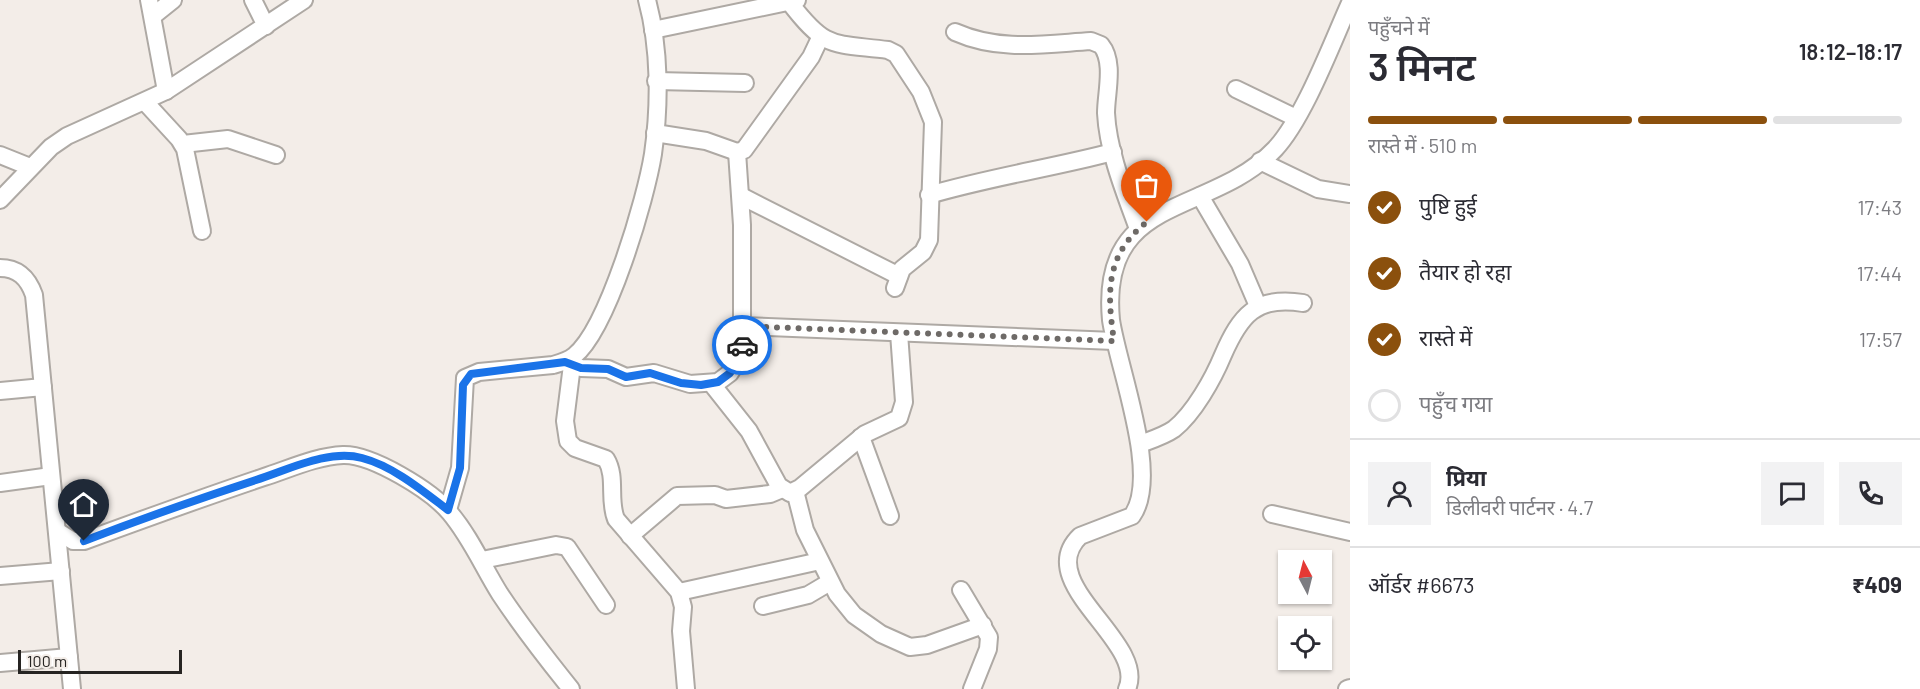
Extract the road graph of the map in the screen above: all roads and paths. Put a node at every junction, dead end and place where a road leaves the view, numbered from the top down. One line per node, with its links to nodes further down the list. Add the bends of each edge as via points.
1 (173, 0): 7 (street)
2 (253, 0): 8 (street)
3 (647, 0): 9 (street)
4 (301, 1): 8 (street)
5 (794, 2): 9 (street); 11 (street)
6 (1350, 3): 17 (street)
7 (151, 8): 15 (street)
8 (267, 26): 15 (street)
9 (653, 30): 12 (street)
10 (955, 32): 21 (street, via 994,45 1091,41 1101,45 1109,77 1106,115)
11 (820, 38): 20 (street, via 811,57 747,147); 27 (street, via 888,50 899,58 927,103 933,122)
12 (656, 81): 13 (street); 18 (street)
13 (745, 83)
14 (1236, 89): 17 (street)
15 (166, 91): 16 (street)
16 (145, 102): 19 (street); 25 (street, via 67,136)
17 (1296, 118): 24 (street, via 1278,146)
18 (655, 134): 20 (street, via 697,139); 39 (street, via 639,212 609,301)
19 (183, 144): 23 (street, via 228,139); 32 (street)
20 (737, 152): 28 (street)
21 (1113, 152): 27 (street); 31 (street)
22 (0, 154): 25 (street)
23 (276, 155)
24 (1260, 161): 26 (street, via 1318,189); 29 (street)
25 (30, 167): 30 (street)
26 (1350, 194)
27 (929, 195): 28 (street, via 927,247 906,265 897,282)
28 (741, 196): 36 (street)
29 (1200, 196): 31 (street); 35 (street, via 1240,264)
30 (0, 200)
31 (1138, 229): 38 (street, via 1125,242 1114,264 1109,301)
32 (202, 231)
33 (0, 268): 41 (street, via 21,274 30,283)
34 (1303, 303): 35 (street, via 1278,301)
35 (1258, 306): 44 (street, via 1233,332 1218,365 1180,422)
36 (742, 326): 37 (street); 40 (street, via 742,347 736,366 725,378)
37 (899, 333): 38 (street); 43 (street, via 902,412 894,422)
38 (1114, 341): 44 (street)
39 (568, 363): 40 (street, via 608,369 626,377 650,373 681,383); 48 (street, via 479,372 465,378 460,468); 53 (street, via 566,436 575,448 606,459 612,474 613,512)
40 (711, 383): 47 (street)
41 (43, 387): 42 (street); 45 (street)
42 (0, 391)
43 (861, 437): 47 (street); 50 (street)
44 (1140, 444): 70 (street, via 1142,479 1136,510 1124,521 1080,536 1074,542 1070,559 1078,594 1128,664)
45 (51, 476): 46 (street); 51 (street)
46 (0, 483)
47 (788, 490): 53 (street, via 726,499 715,495 677,496); 55 (street)
48 (448, 510): 51 (street, via 384,467 344,455 182,504 84,541 73,541); 54 (street)
49 (1272, 514): 52 (street)
50 (890, 516)
51 (57, 531): 56 (street)
52 (1350, 532)
53 (630, 536): 60 (street)
54 (482, 560): 61 (street, via 540,548 567,547); 67 (street, via 521,624)
55 (820, 561): 58 (street); 60 (street)
56 (61, 571): 57 (street); 64 (street)
57 (0, 576)
58 (830, 582): 62 (street, via 808,595); 63 (street, via 854,615 881,634 910,646 927,645)
59 (961, 590): 63 (street)
60 (680, 592): 68 (street)
61 (606, 605)
62 (763, 606)
63 (983, 625): 69 (street, via 989,642)
64 (69, 657): 65 (street); 66 (street)
65 (0, 663)
66 (72, 689)
67 (571, 689)
68 (686, 689)
69 (972, 689)
70 (1127, 689)

